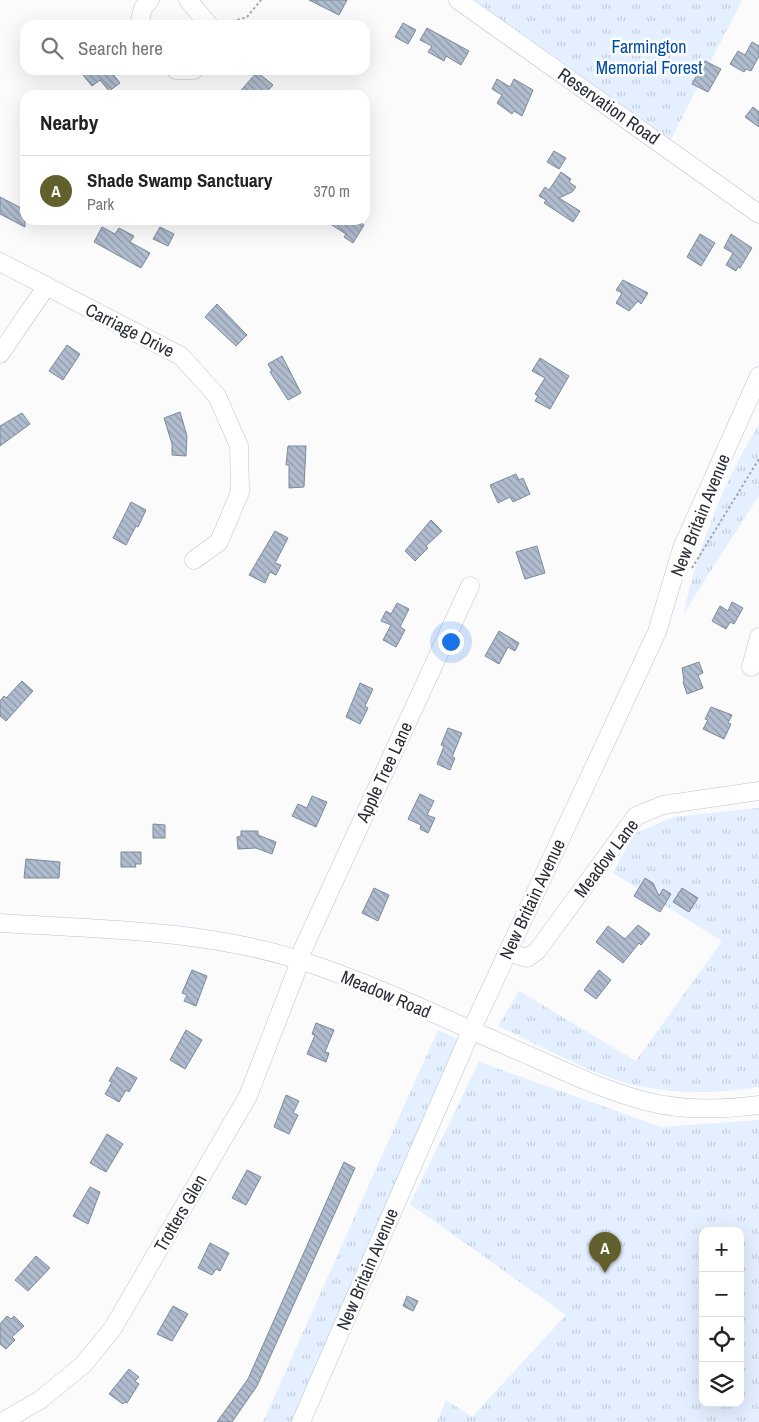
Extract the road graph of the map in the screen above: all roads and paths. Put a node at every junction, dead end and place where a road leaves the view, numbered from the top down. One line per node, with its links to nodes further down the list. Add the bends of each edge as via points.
1 (149, 0): 5 (street)
2 (188, 0): 6 (street)
3 (261, 0): 7 (path, via 247,17)
4 (458, 0): 8 (street, Reservation Road)
5 (140, 20)
6 (205, 20)
7 (235, 20)
8 (759, 214)
9 (0, 262): 10 (street, Carriage Drive)
10 (46, 286): 11 (street); 15 (street, Carriage Drive, via 181,356 217,396 239,446 240,492 220,542)
11 (0, 354)
12 (759, 376): 21 (street, New Britain Avenue, via 682,548 657,632)
13 (759, 459): 14 (path)
14 (700, 552)
15 (194, 560)
16 (470, 586): 22 (street, Apple Tree Lane)
17 (759, 637): 18 (street)
18 (751, 668)
19 (759, 791): 21 (street, Meadow Lane, via 663,805 636,816 537,951 527,958)
20 (0, 923): 22 (street, Meadow Road, via 121,930 216,942)
21 (508, 952): 23 (street, New Britain Avenue)
22 (299, 960): 23 (street, Meadow Road, via 378,989); 25 (street, Trotters Glen, via 248,1096 113,1328 83,1365 40,1400)
23 (471, 1031): 24 (street, Meadow Road, via 602,1087 646,1101 679,1107 726,1109); 26 (street, New Britain Avenue)
24 (759, 1105)
25 (2, 1422)
26 (301, 1422)

